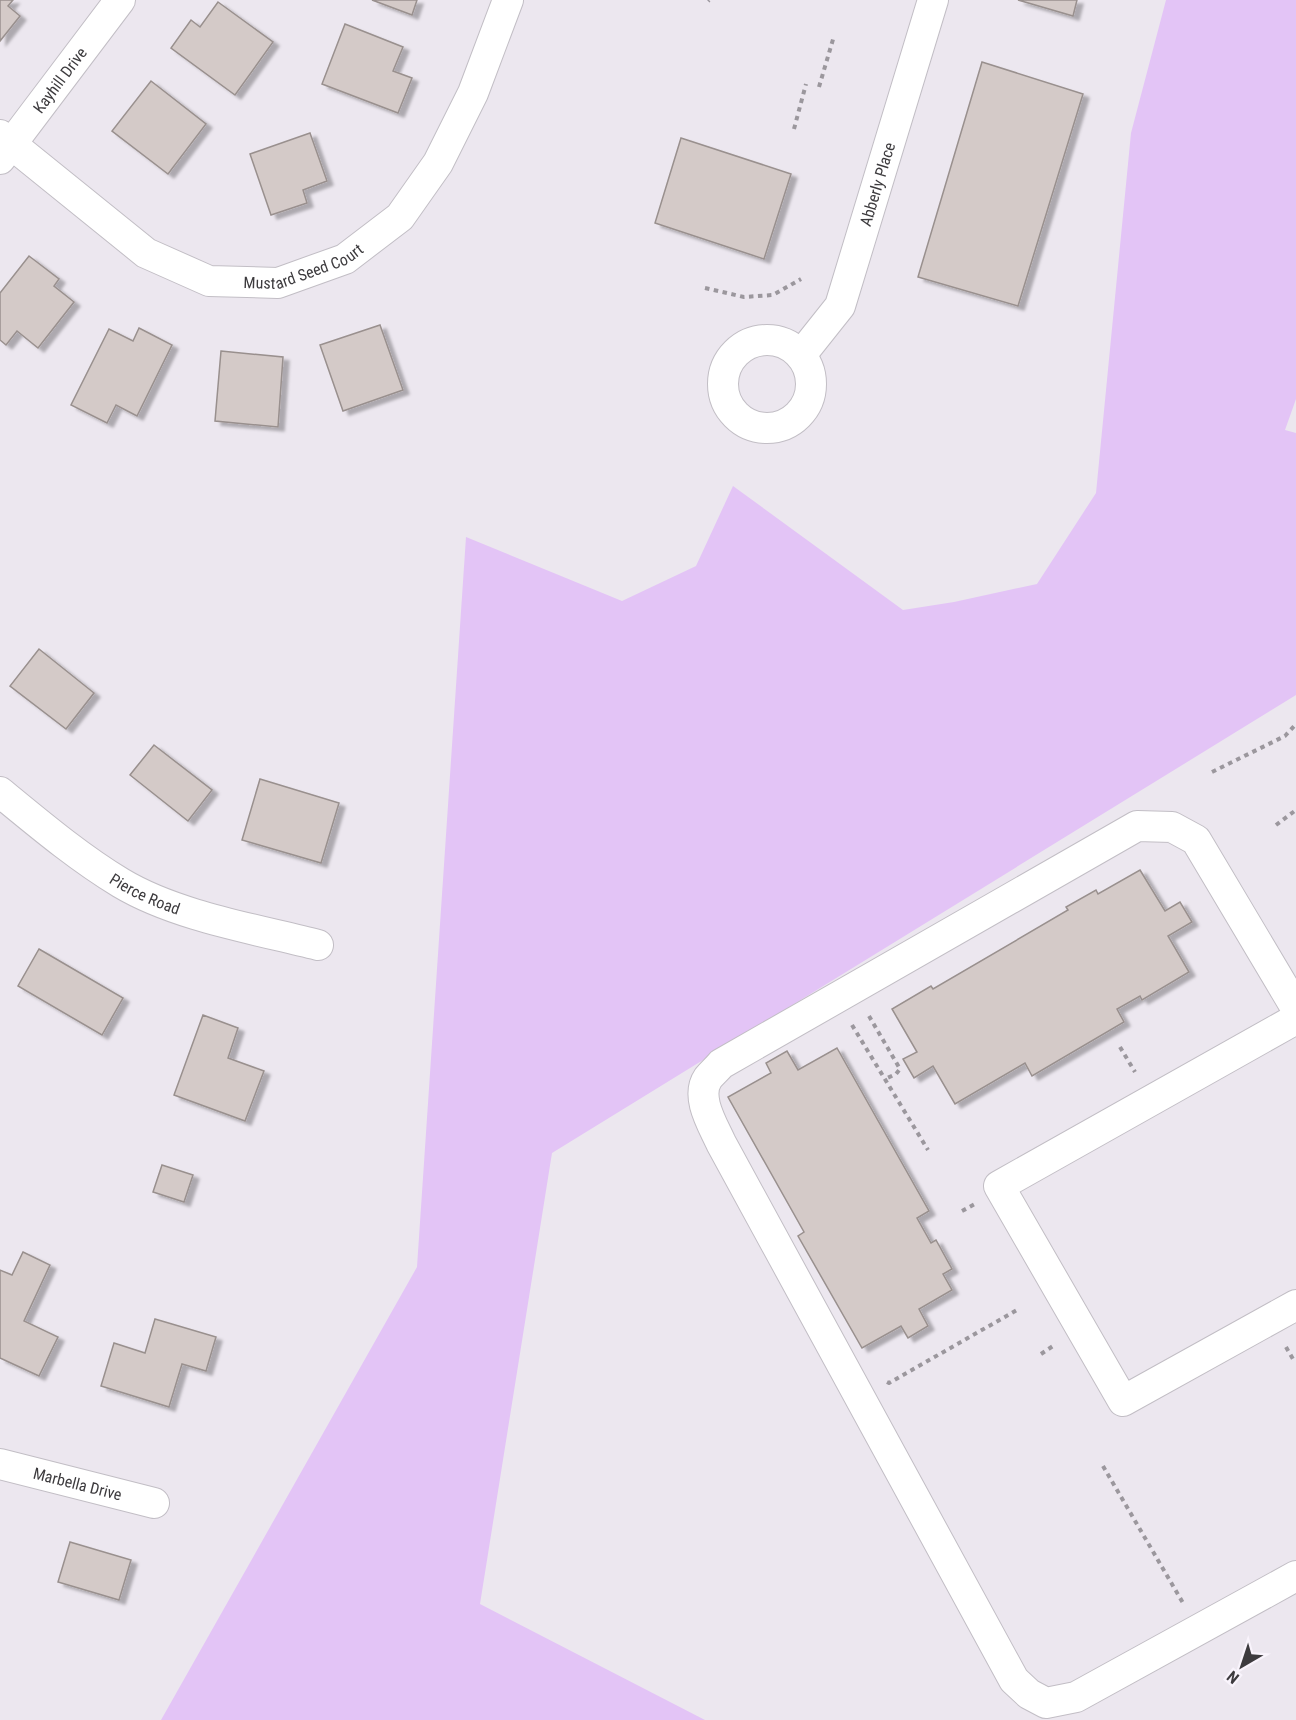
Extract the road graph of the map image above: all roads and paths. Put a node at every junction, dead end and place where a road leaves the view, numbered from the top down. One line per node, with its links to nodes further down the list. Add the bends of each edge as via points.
1 (120, 0): 8 (street, Kayhill Drive)
2 (508, 0): 8 (street, Mustard Seed Court, via 473,93 438,163 400,217 345,259 278,284 209,281 146,253)
3 (933, 0): 11 (street, Abberly Place, via 840,306)
4 (834, 36): 6 (path)
5 (806, 84): 7 (path)
6 (819, 87)
7 (794, 129)
8 (4, 146)
9 (801, 279): 10 (path, via 773,295 763,296 744,297)
10 (705, 288)
11 (801, 355)
12 (1296, 724): 13 (path, via 1285,736)
13 (1212, 772)
14 (0, 792): 17 (street, Pierce Road, via 61,842 122,884 193,913)
15 (1296, 810): 16 (path)
16 (1276, 825)
17 (318, 945)
18 (841, 1008): 19 (street, via 1137,826 1172,827 1196,840); 21 (path); 21 (path, via 863,1006 900,1069); 25 (street, via 721,1064 707,1080 703,1092 721,1143)
19 (1296, 1008)
20 (1296, 1019): 23 (street, via 999,1186 1124,1401)
21 (885, 1079): 22 (path)
22 (928, 1150)
23 (1296, 1305)
24 (1017, 1310): 25 (path, via 889,1383 874,1376)
25 (854, 1386): 30 (street, via 1014,1680 1029,1694 1046,1703 1076,1697)
26 (0, 1464): 28 (street, Marbella Drive)
27 (1103, 1466): 30 (path)
28 (154, 1503)
29 (1296, 1576): 30 (street)
30 (1198, 1630)

